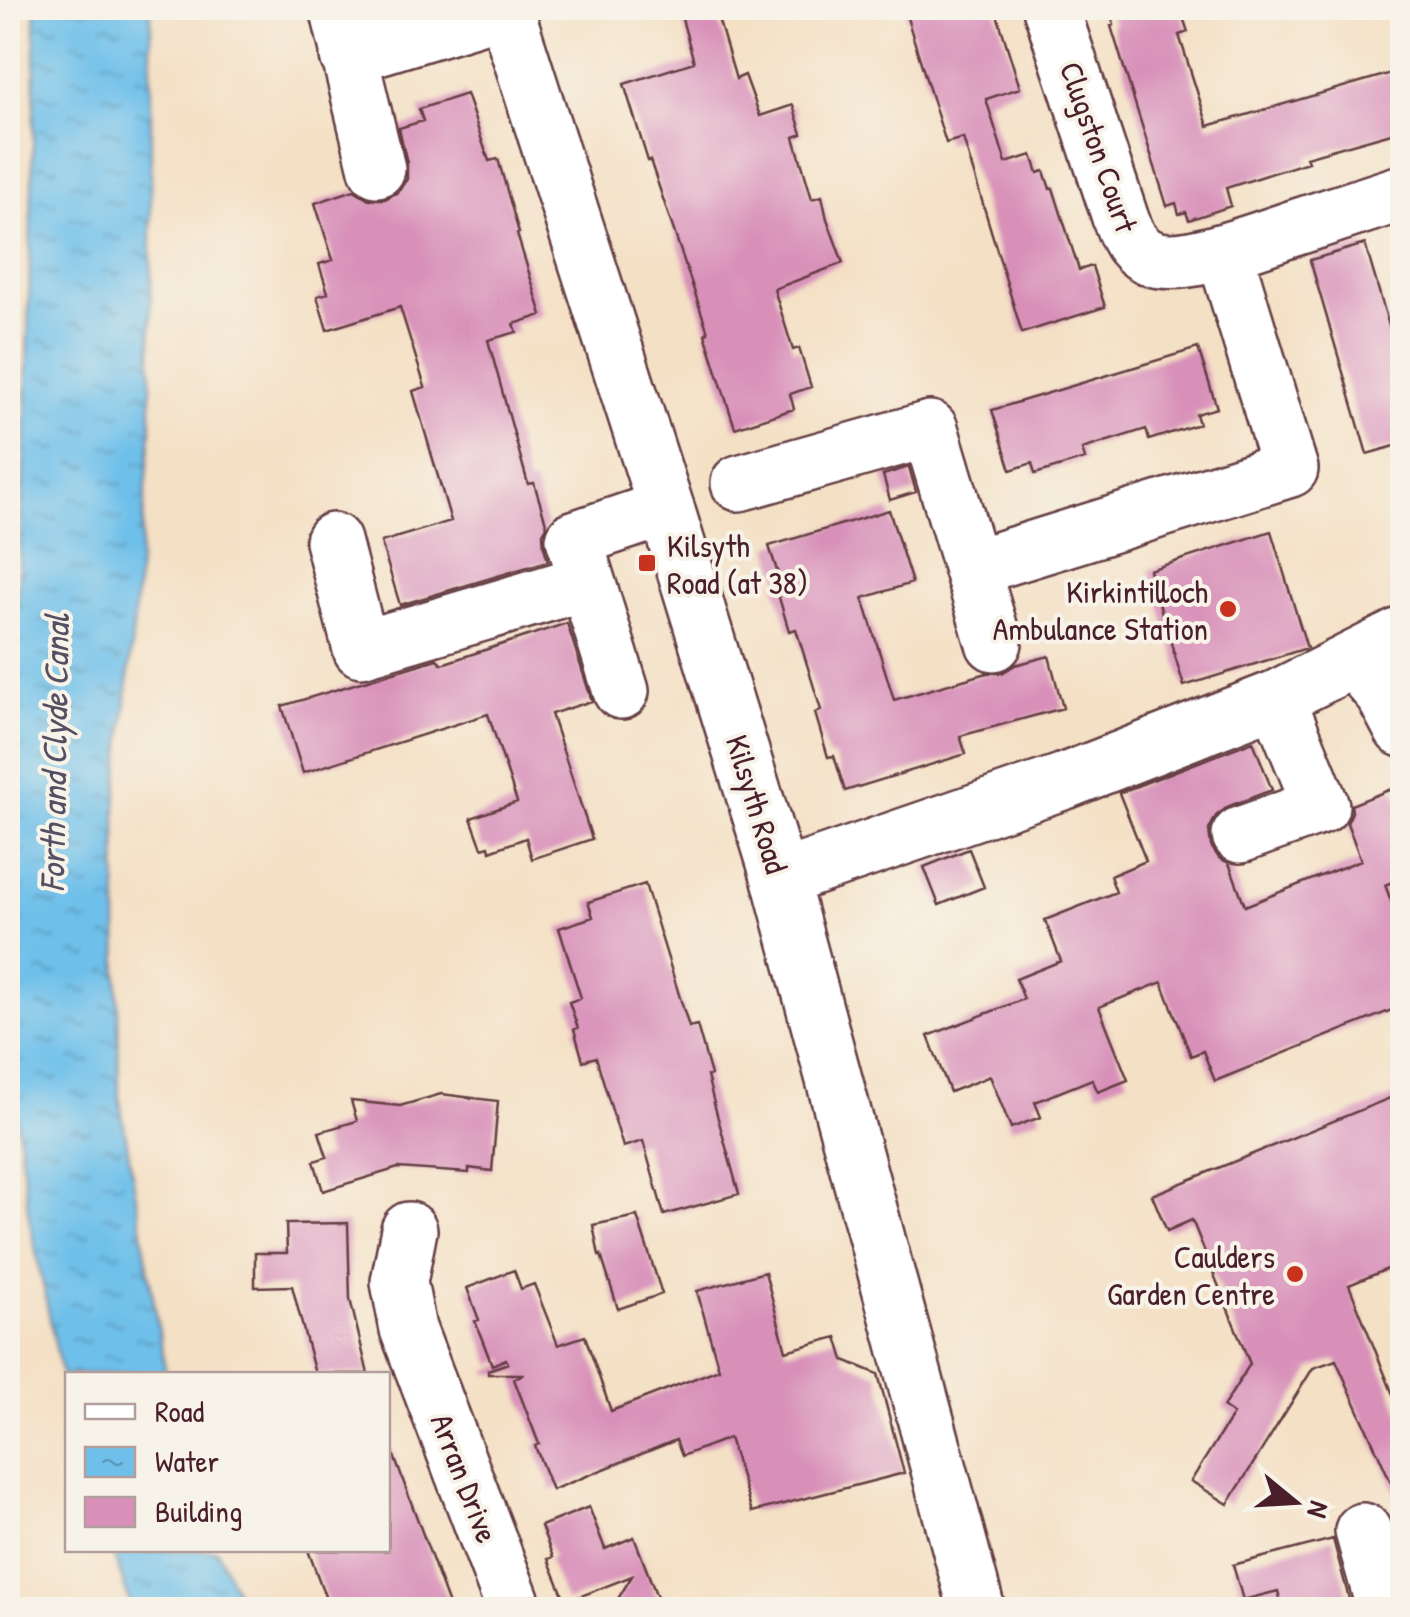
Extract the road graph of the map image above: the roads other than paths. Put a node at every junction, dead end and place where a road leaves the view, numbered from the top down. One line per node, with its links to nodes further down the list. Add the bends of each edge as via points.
1 (506, 8): 3 (main road); 8 (main road, Kilsyth Road)
2 (1051, 8): 6 (main road, Clugston Court, via 1129,242 1172,262)
3 (343, 32): 4 (main road)
4 (377, 170)
5 (1402, 193): 6 (main road, Clugston Court)
6 (1224, 250): 10 (main road, via 1290,469)
7 (739, 483): 10 (main road, via 930,428)
8 (666, 508): 11 (main road, via 574,539); 19 (main road, Kilsyth Road)
9 (332, 541): 11 (main road, via 361,648)
10 (972, 568): 13 (main road)
11 (587, 582): 15 (main road)
12 (1402, 635): 14 (main road)
13 (994, 643)
14 (1354, 660): 16 (main road); 17 (main road)
15 (621, 691)
16 (1276, 698): 18 (main road, via 1321,806); 19 (main road, via 1065,781)
17 (1402, 729)
18 (1240, 835)
19 (780, 879): 23 (main road, Kilsyth Road)
20 (409, 1230): 22 (main road, Arran Drive, via 399,1282 408,1329)
21 (1364, 1531): 24 (main road)
22 (516, 1610)
23 (977, 1610)
24 (1385, 1610)

